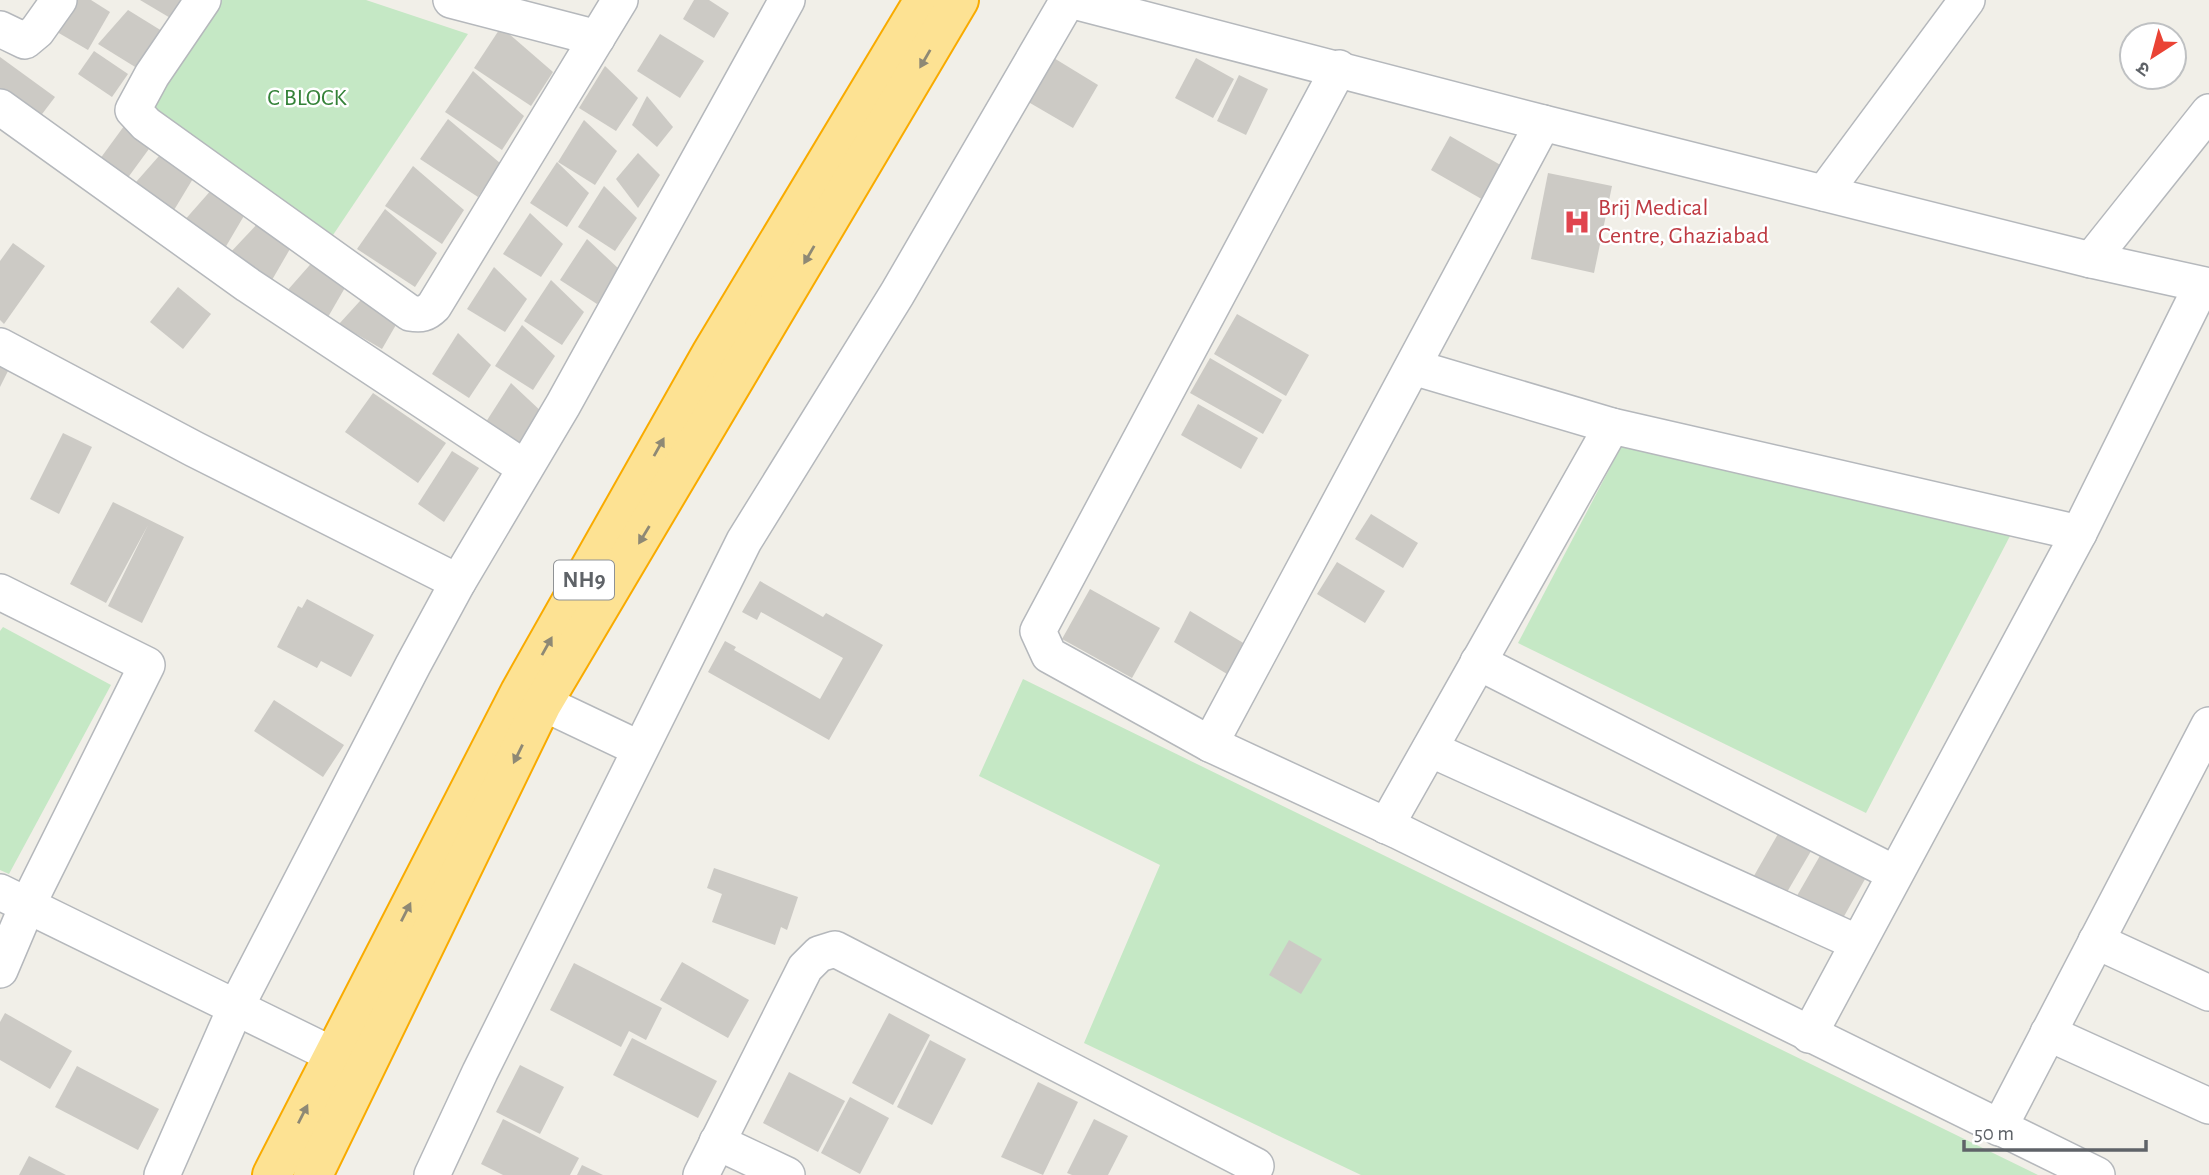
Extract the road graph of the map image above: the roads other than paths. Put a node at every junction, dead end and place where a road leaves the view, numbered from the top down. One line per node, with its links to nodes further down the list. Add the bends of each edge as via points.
1 (59, 0): 10 (street, via 25,41)
2 (203, 0): 11 (street, via 133,110 146,124 410,313 418,314 434,306)
3 (451, 0): 11 (street)
4 (620, 0): 11 (street)
5 (787, 0): 22 (street)
6 (924, 0): 27 (highway, NH9, one-way to 6, via 711,354)
7 (959, 0): 27 (highway, NH9, one-way to 27)
8 (1069, 0): 12 (street); 30 (street, via 897,294 744,541)
9 (1968, 0): 16 (street)
10 (0, 29)
11 (597, 38)
12 (1339, 68): 15 (street); 29 (street, via 1038,631 1048,655 1056,661)
13 (0, 107): 22 (street, via 248,285)
14 (2209, 112): 17 (street)
15 (1543, 123): 16 (street); 20 (street)
16 (1824, 193): 17 (street)
17 (2091, 260): 18 (street)
18 (2206, 285): 23 (street)
19 (0, 346): 24 (street)
20 (1413, 366): 21 (street); 29 (street)
21 (1612, 425): 23 (street); 26 (street)
22 (525, 468): 24 (street)
23 (2079, 533): 33 (street)
24 (458, 582): 39 (street)
25 (0, 592): 34 (street, via 147,665)
26 (1478, 662): 31 (street); 33 (street)
27 (531, 698): 30 (street); 42 (highway, NH9, one-way to 27); 49 (highway, NH9, one-way to 49)
28 (2209, 725): 35 (street)
29 (1210, 744): 32 (street)
30 (640, 749): 50 (street)
31 (1430, 749): 32 (street); 36 (street)
32 (1386, 825): 41 (street)
33 (1894, 873): 36 (street)
34 (14, 898): 37 (street); 39 (street)
35 (2096, 941): 38 (street); 40 (street)
36 (1858, 943): 41 (street)
37 (0, 970)
38 (2209, 993)
39 (235, 1009): 42 (street); 47 (street)
40 (2048, 1033): 43 (street); 44 (street)
41 (1809, 1035): 44 (street)
42 (333, 1055): 48 (highway, NH9, one-way to 42)
43 (2209, 1107)
44 (1999, 1128): 53 (street)
45 (718, 1142): 46 (street, via 805,968 819,954 835,949); 51 (street); 52 (street)
46 (1260, 1172)
47 (162, 1175)
48 (272, 1175)
49 (313, 1175)
50 (432, 1175)
51 (701, 1175)
52 (786, 1175)
53 (2097, 1175)

